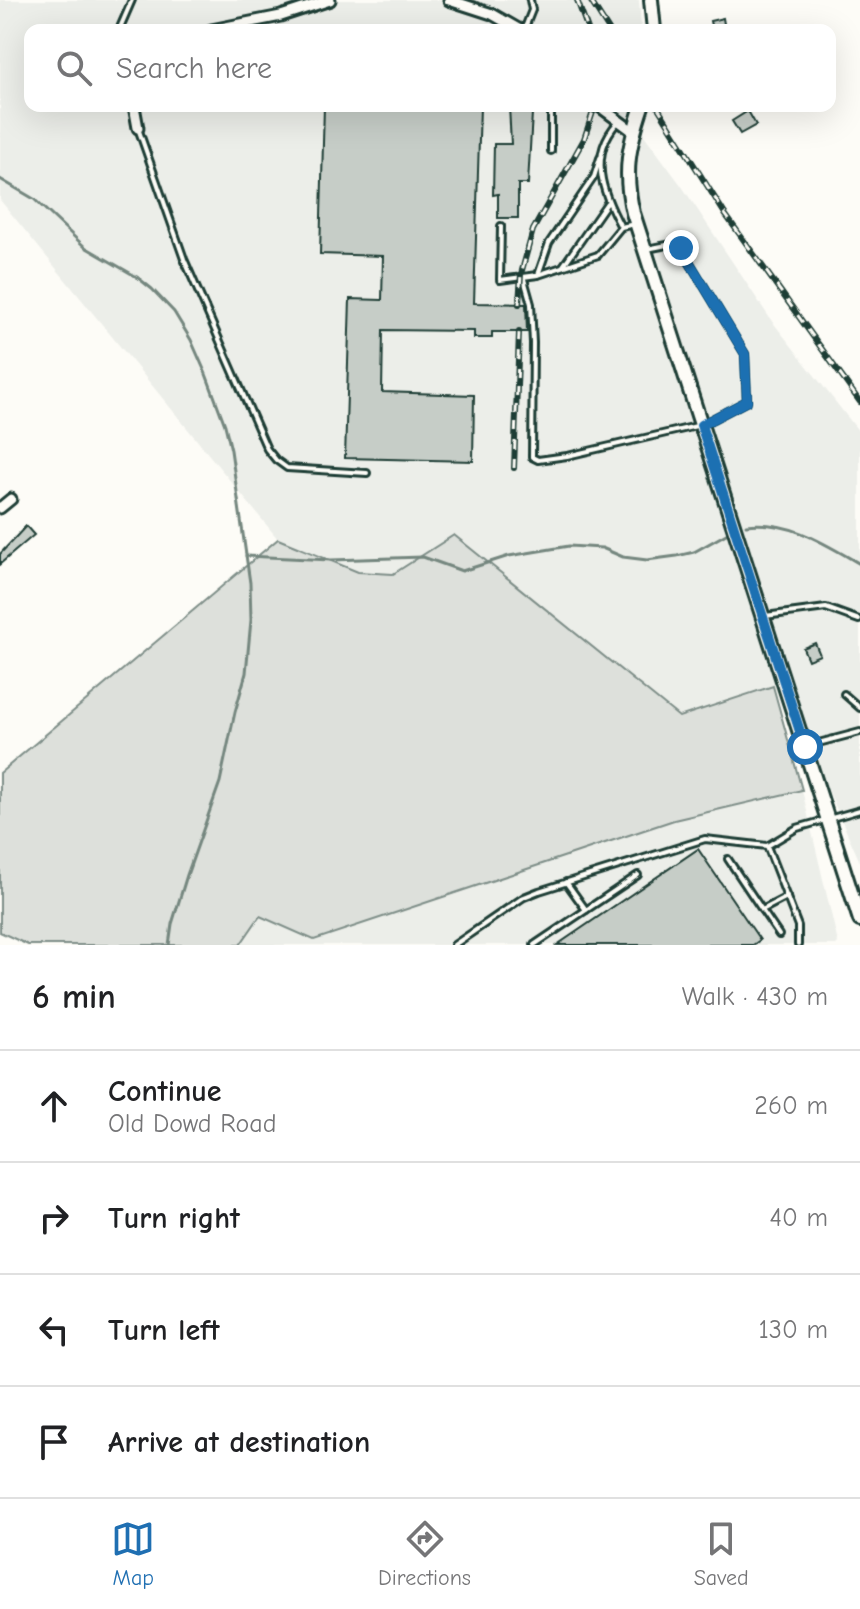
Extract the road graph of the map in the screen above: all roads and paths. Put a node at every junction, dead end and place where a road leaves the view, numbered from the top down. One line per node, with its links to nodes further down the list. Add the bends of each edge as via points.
1 (132, 0): 6 (lane)
2 (327, 0): 7 (street)
3 (449, 0): 8 (street)
4 (530, 0): 9 (lane)
5 (651, 0): 10 (street)
6 (122, 24)
7 (241, 24)
8 (511, 24)
9 (525, 24)
10 (653, 24)
11 (135, 112): 16 (street)
12 (551, 112): 18 (lane)
13 (606, 112): 15 (street)
14 (640, 112): 17 (street)
15 (618, 122): 17 (street); 19 (lane, via 602,143)
16 (138, 128): 29 (lane, via 190,273 267,449 287,468)
17 (634, 132): 21 (street, via 626,175)
18 (551, 151)
19 (600, 158): 20 (lane); 26 (lane, via 594,177 549,243)
20 (607, 203): 23 (lane); 25 (lane)
21 (637, 224): 23 (lane); 24 (street)
22 (501, 226): 27 (lane, via 500,280)
23 (621, 227): 25 (lane, via 598,255)
24 (645, 250): 28 (street); 28 (lane, via 672,244 681,248 745,354 747,401)
25 (561, 268): 26 (lane)
26 (538, 275): 27 (lane)
27 (524, 279): 28 (lane, via 533,330 532,457 567,456)
28 (701, 425): 32 (street)
29 (367, 473)
30 (11, 499): 31 (street)
31 (0, 508)
32 (762, 616): 33 (lane, via 826,608); 37 (street)
33 (859, 620)
34 (844, 694): 35 (lane)
35 (860, 708)
36 (860, 732): 37 (lane)
37 (805, 747): 39 (street)
38 (860, 810): 39 (lane)
39 (828, 818): 40 (lane); 47 (street)
40 (767, 846): 43 (lane, via 705,839); 44 (lane)
41 (728, 859): 46 (lane)
42 (638, 875): 45 (lane)
43 (566, 882): 45 (lane); 49 (lane, via 524,897)
44 (787, 897): 46 (lane); 51 (lane, via 798,926)
45 (586, 910): 50 (lane)
46 (762, 910): 48 (lane)
47 (860, 920)
48 (779, 935)
49 (454, 945)
50 (534, 945)
51 (798, 945)

